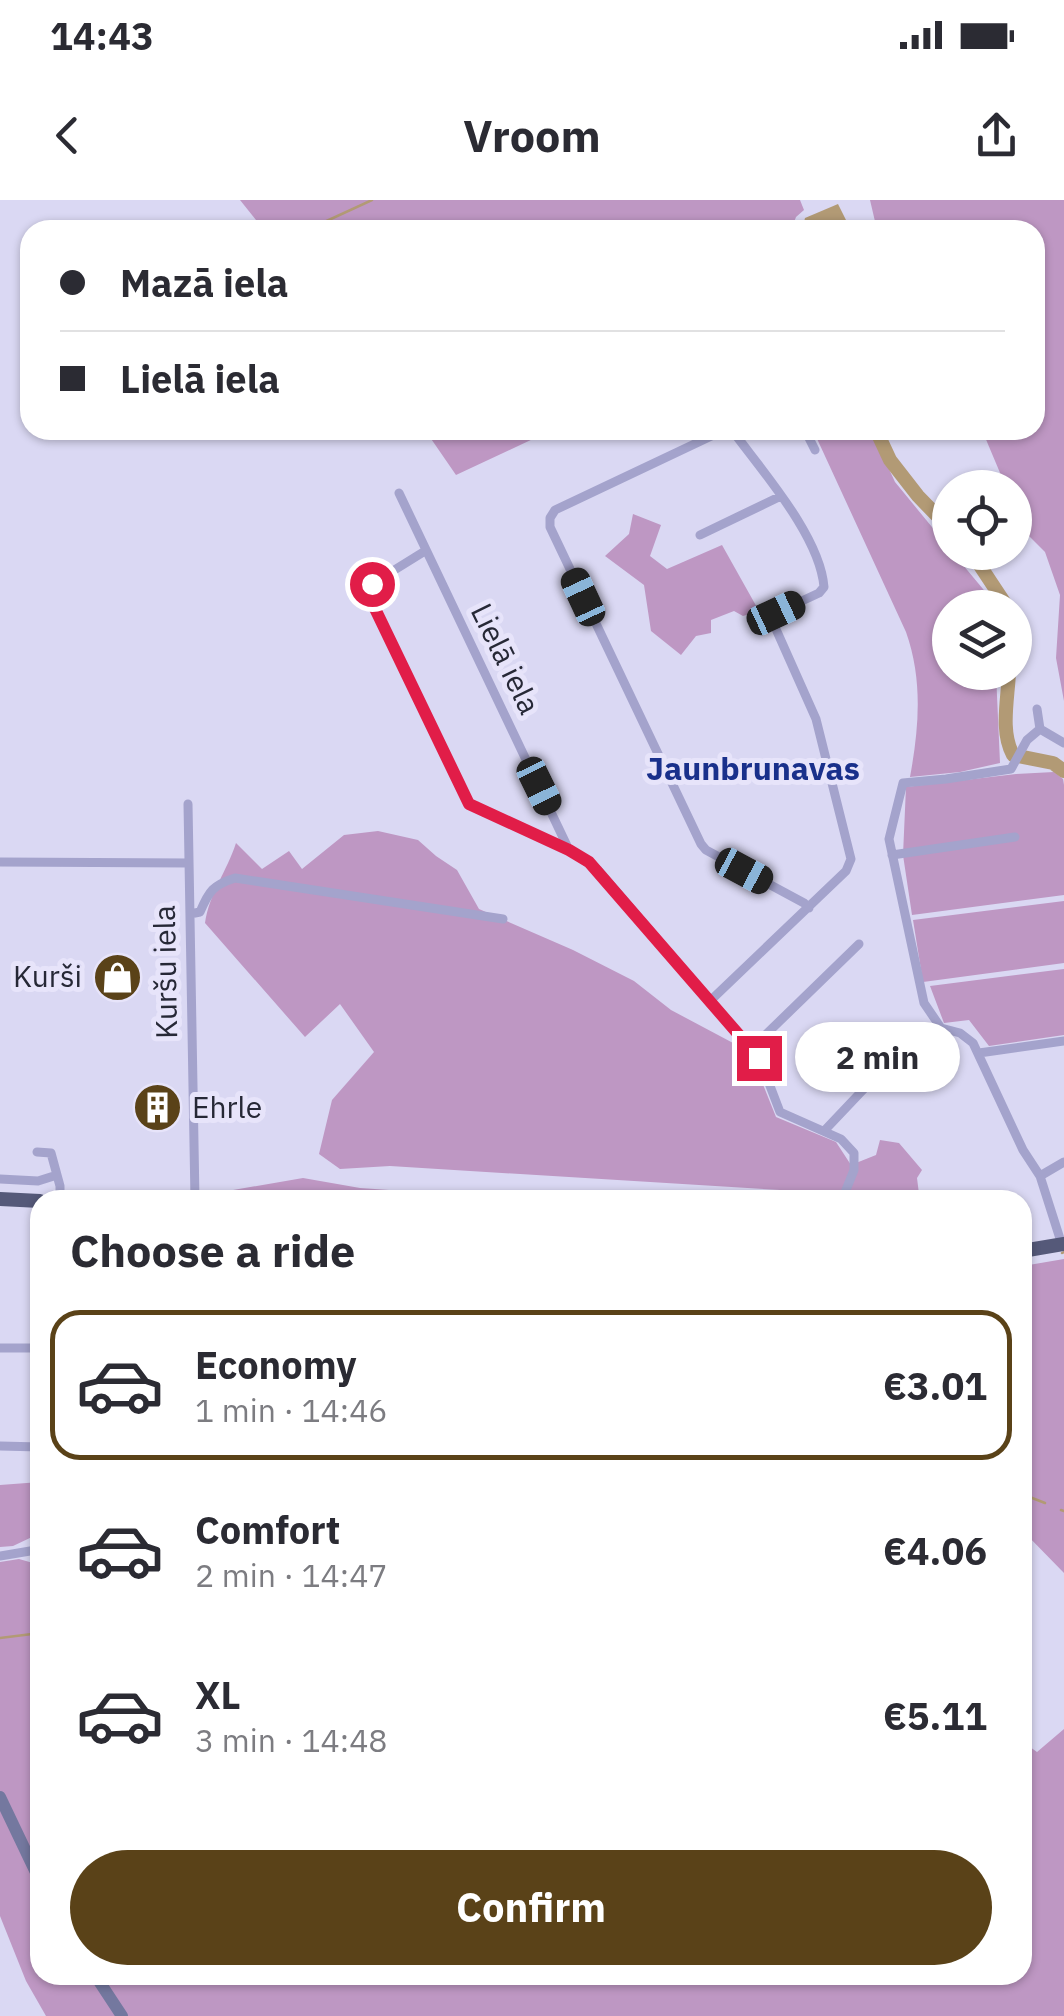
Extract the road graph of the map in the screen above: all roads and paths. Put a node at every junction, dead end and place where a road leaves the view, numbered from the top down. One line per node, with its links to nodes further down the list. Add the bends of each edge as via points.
1 (706, 440): 18 (street, via 555,510 550,526 701,844)
2 (736, 440): 6 (street)
3 (810, 440): 4 (street)
4 (815, 450)
5 (399, 493): 8 (street, Lielā iela)
6 (780, 496): 7 (street); 18 (street, via 810,542 824,587 772,618 816,719 851,851 846,871)
7 (700, 535)
8 (425, 551): 14 (street, Lielā iela); 14 (street, via 367,587 417,697 469,804)
9 (1036, 709): 10 (street)
10 (1040, 728): 11 (street); 15 (street, via 1011,769 904,783 889,839)
11 (1064, 743)
12 (188, 804): 17 (street, Kuršu iela)
13 (1016, 836): 15 (street)
14 (569, 850): 22 (street, Lielā iela, via 598,870)
15 (892, 854): 25 (street, via 924,1003 941,1028 968,1037)
16 (0, 862): 17 (street)
17 (190, 863): 19 (street, Kuršu iela)
18 (809, 908): 22 (street)
19 (190, 914): 20 (street, via 200,912 218,883 235,878); 34 (street, Kuršu iela)
20 (503, 919)
21 (859, 944): 24 (street)
22 (710, 1001): 24 (street, Lielā iela)
23 (1064, 1041): 25 (street)
24 (752, 1048): 27 (street, Lielā iela, via 780,1112)
25 (979, 1053): 31 (street)
26 (880, 1073): 27 (street)
27 (826, 1130): 35 (street, via 854,1153)
28 (36, 1152): 30 (street, via 51,1153)
29 (1064, 1162): 31 (street)
30 (57, 1175): 32 (street); 33 (street)
31 (1040, 1176): 38 (street)
32 (0, 1179)
33 (59, 1190)
34 (195, 1190)
35 (846, 1190)
36 (0, 1200): 37 (main road)
37 (30, 1201)
38 (1063, 1245): 39 (main road)
39 (1032, 1250)
40 (0, 1348): 41 (street)
41 (30, 1348)
42 (0, 1446): 43 (street)
43 (30, 1447)
44 (30, 1551): 45 (street)
45 (0, 1556)
46 (0, 1797): 47 (main road)
47 (30, 1859)
48 (102, 1985): 49 (main road)
49 (122, 2016)

